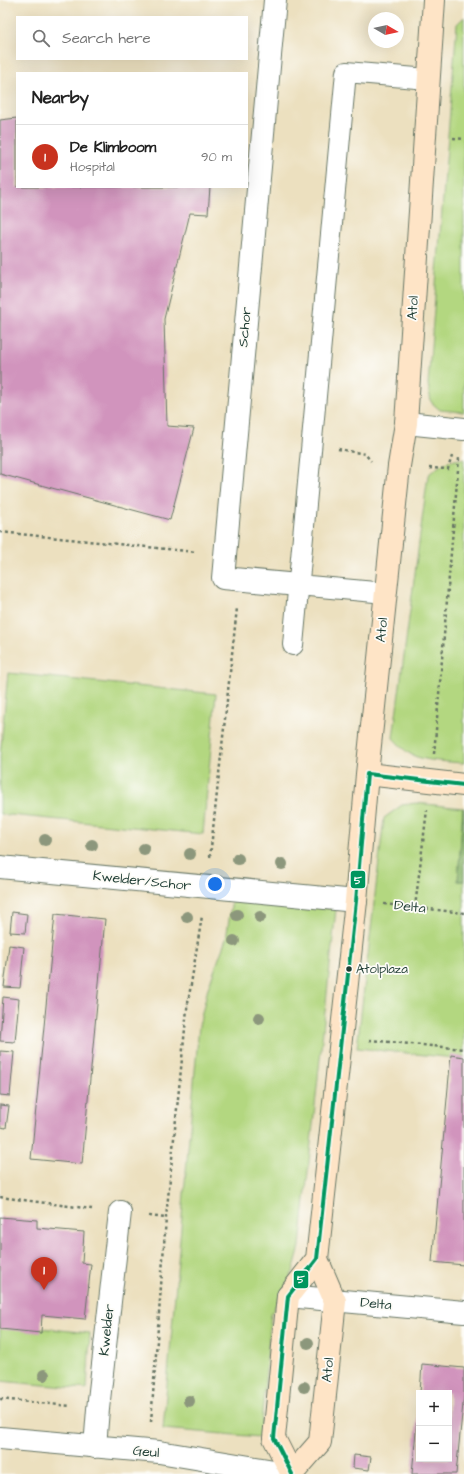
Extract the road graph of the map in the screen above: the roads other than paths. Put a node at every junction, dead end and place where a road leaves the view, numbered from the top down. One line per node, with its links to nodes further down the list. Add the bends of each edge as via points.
1 (275, 0): 6 (street, Schor, via 223,578)
2 (434, 0): 3 (street, Atol)
3 (428, 79): 4 (street, Atol); 6 (lane, via 346,72)
4 (406, 423): 5 (street); 7 (street, Atol)
5 (463, 429)
6 (298, 585): 7 (lane, Schor); 8 (lane)
7 (386, 593): 9 (street, Atol)
8 (293, 645)
9 (367, 774): 10 (street); 12 (street, Atol)
10 (464, 785)
11 (0, 867): 12 (street, Kwelder/Schor)
12 (356, 901): 14 (street, Atol)
13 (120, 1212): 19 (street, Kwelder)
14 (317, 1259): 15 (street); 16 (street, Atol)
15 (288, 1296): 16 (street, Delta); 20 (street, via 274,1438)
16 (335, 1300): 17 (street, Delta); 20 (street, Atol, via 320,1442)
17 (464, 1312)
18 (0, 1438): 19 (street, Geul)
19 (95, 1447): 20 (street, Geul, via 149,1452)
20 (292, 1474)

